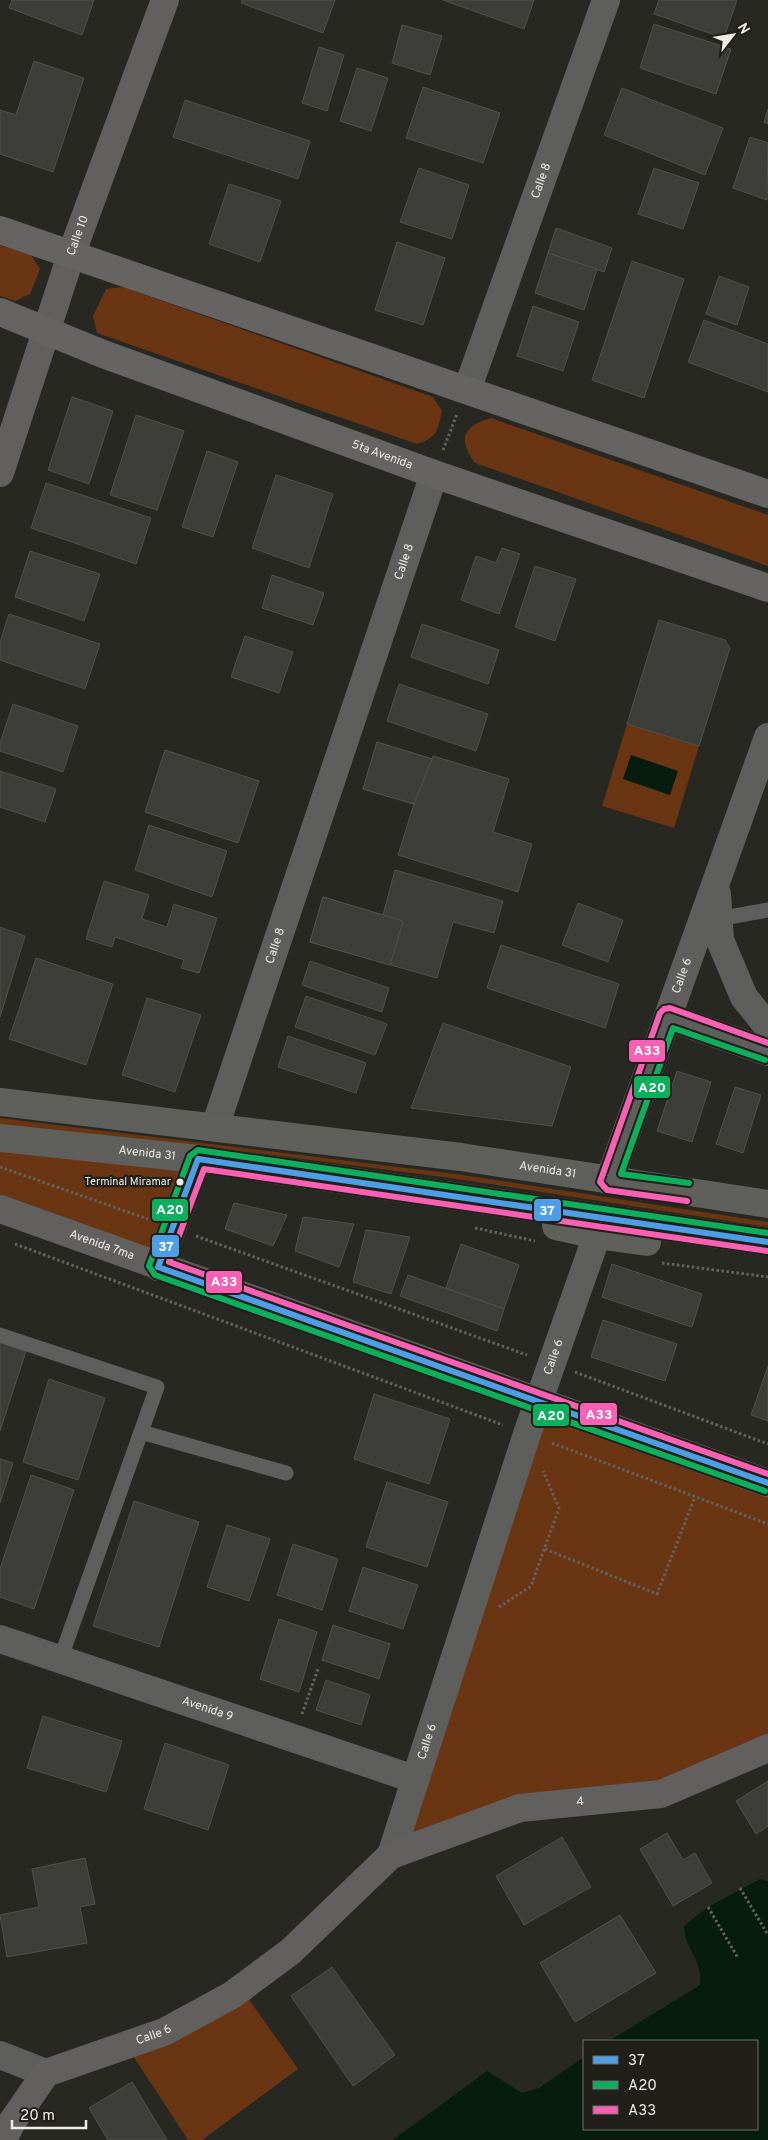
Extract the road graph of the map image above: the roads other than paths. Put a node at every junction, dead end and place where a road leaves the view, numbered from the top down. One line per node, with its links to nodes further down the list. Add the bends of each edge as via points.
1 (166, 0): 4 (street, Calle 10)
2 (606, 0): 7 (street, Calle 8)
3 (0, 230): 4 (highway)
4 (71, 255): 6 (street, Calle 10); 7 (highway)
5 (0, 312): 6 (highway, 5ta Avenida)
6 (47, 333): 8 (street, Calle 10); 9 (highway, 5ta Avenida)
7 (467, 390): 10 (highway)
8 (0, 474)
9 (434, 474): 11 (highway, 5ta Avenida); 20 (street, Calle 8)
10 (768, 494)
11 (768, 588)
12 (768, 737): 13 (street, Calle 6)
13 (716, 885): 15 (street, Calle 6); 16 (street, Calle 6)
14 (768, 910): 15 (lane)
15 (718, 919): 17 (street, Calle 6, via 720,940 744,997)
16 (668, 1017): 18 (street); 24 (street, Calle 6)
17 (768, 1026)
18 (768, 1052)
19 (0, 1102): 20 (main road, Avenida 31)
20 (215, 1127): 24 (main road, Avenida 31, via 461,1157)
21 (0, 1138): 22 (main road, Avenida 31)
22 (198, 1158): 23 (main road, Avenida 31); 30 (street)
23 (350, 1180): 27 (main road); 28 (main road, Avenida 31)
24 (609, 1181): 25 (main road, Avenida 31)
25 (768, 1204)
26 (0, 1209): 30 (street, Avenida 7ma)
27 (597, 1235): 29 (main road); 32 (street, Calle 6)
28 (768, 1242)
29 (768, 1260)
30 (158, 1267): 32 (street, Avenida 7ma)
31 (0, 1335): 33 (lane, via 157,1387)
32 (539, 1401): 35 (street, Avenida 7ma); 39 (street, Calle 6)
33 (141, 1432): 34 (lane); 37 (lane)
34 (286, 1473)
35 (768, 1483)
36 (0, 1639): 37 (street, Avenida 9)
37 (60, 1660): 39 (street, Avenida 9)
38 (768, 1748): 40 (street, 4, via 661,1794 520,1808)
39 (414, 1779): 40 (street, Calle 6)
40 (390, 1855): 42 (street, Calle 6, via 290,1952 232,1995 164,2032)
41 (0, 2055): 42 (street)
42 (46, 2073): 43 (street)
43 (3, 2140)

